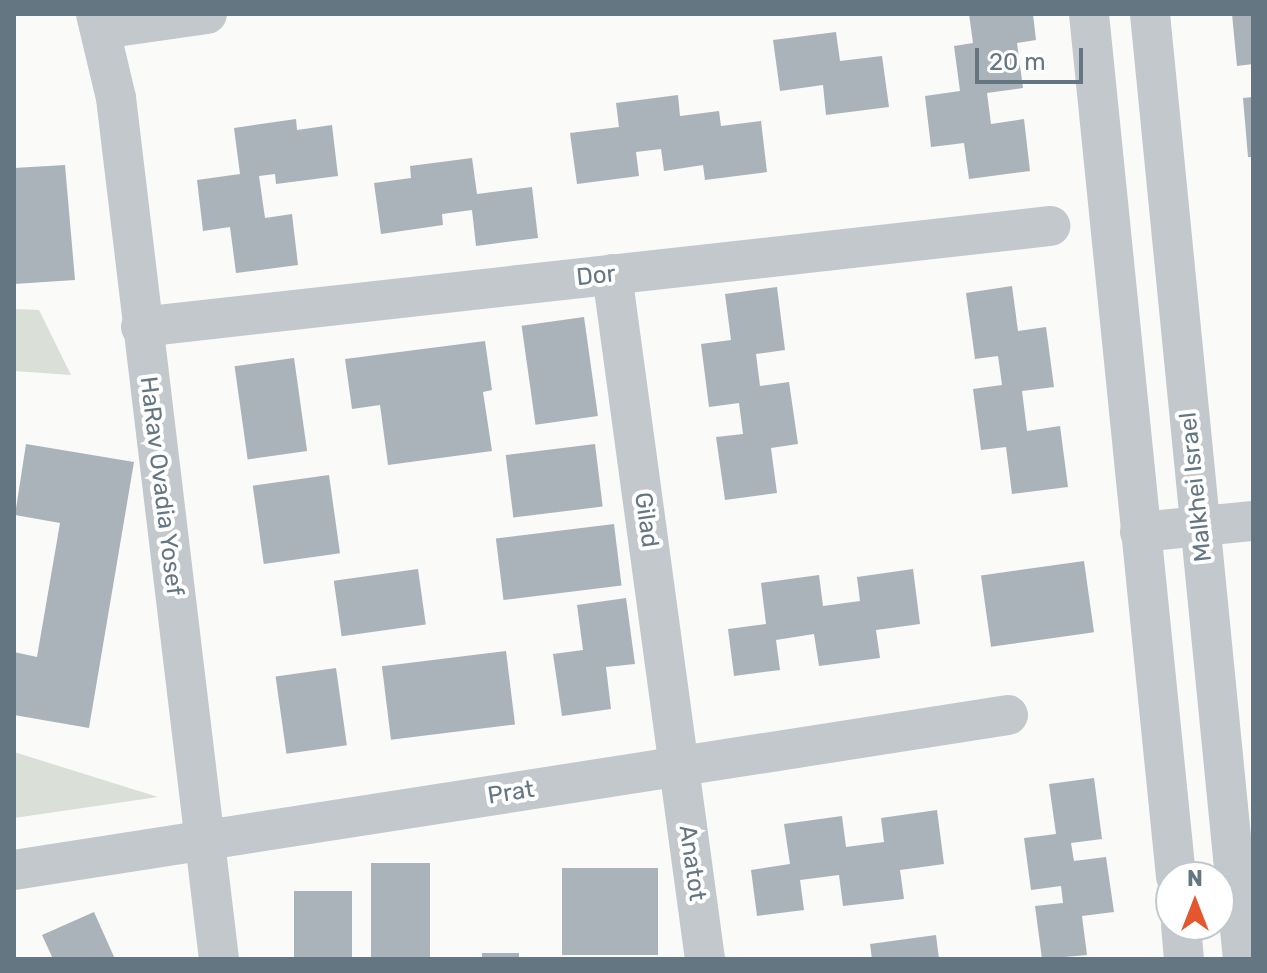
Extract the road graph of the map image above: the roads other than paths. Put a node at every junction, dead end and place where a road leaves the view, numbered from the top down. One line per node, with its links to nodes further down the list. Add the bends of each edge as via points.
1 (207, 14): 4 (street)
2 (1089, 14): 10 (street)
3 (1150, 14): 9 (street, Malkhei Israel)
4 (99, 21): 7 (street, HaRav Ovadia Yosef, via 116,98)
5 (1050, 226): 6 (street, Dor)
6 (612, 274): 7 (street, Dor); 12 (street, Gilad)
7 (141, 327): 13 (street, HaRav Ovadia Yosef)
8 (1253, 521): 9 (street)
9 (1200, 526): 10 (street); 18 (street, Malkhei Israel)
10 (1140, 532): 14 (street)
11 (1008, 715): 12 (street, Prat)
12 (679, 766): 13 (street, Prat); 17 (street, Anatot)
13 (206, 840): 15 (street, Prat); 16 (street, HaRav Ovadia Yosef)
14 (1174, 861)
15 (14, 870)
16 (219, 959)
17 (705, 959)
18 (1243, 959)

